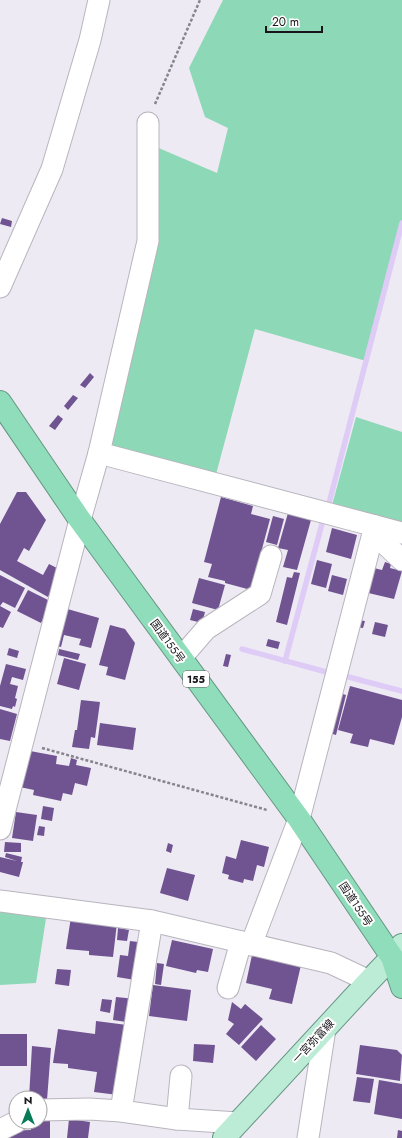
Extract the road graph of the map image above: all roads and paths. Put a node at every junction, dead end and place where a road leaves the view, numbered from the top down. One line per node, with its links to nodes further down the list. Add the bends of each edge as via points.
1 (99, 0): 4 (street, via 90,40 52,169)
2 (200, 0): 3 (path)
3 (148, 123): 6 (street, via 148,241)
4 (0, 287)
5 (0, 402): 7 (highway, 国道155号 / 155)
6 (99, 453): 7 (street); 8 (street)
7 (80, 520): 12 (highway, 国道155号 / 155); 13 (street)
8 (375, 526): 9 (street); 11 (street, via 384,543); 14 (street)
9 (402, 534)
10 (271, 556): 12 (street, via 260,594 206,629)
11 (402, 560)
12 (180, 658): 14 (highway, 国道155号 / 155)
13 (22, 743): 14 (path); 15 (street)
14 (299, 819): 18 (street); 19 (highway, 国道155号 / 155)
15 (0, 828)
16 (0, 900): 17 (street)
17 (152, 921): 18 (street); 26 (street)
18 (246, 943): 20 (street, via 331,963); 22 (street)
19 (399, 955): 20 (main road, 一宮弥富線); 21 (highway, 国道155号 / 155)
20 (369, 981): 23 (main road, 一宮弥富線)
21 (402, 986)
22 (228, 988)
23 (325, 1029): 28 (main road, 一宮弥富線); 29 (street)
24 (180, 1076): 27 (street)
25 (48, 1110): 26 (street)
26 (121, 1111): 27 (street)
27 (177, 1119): 28 (street)
28 (231, 1130)
29 (308, 1138)

